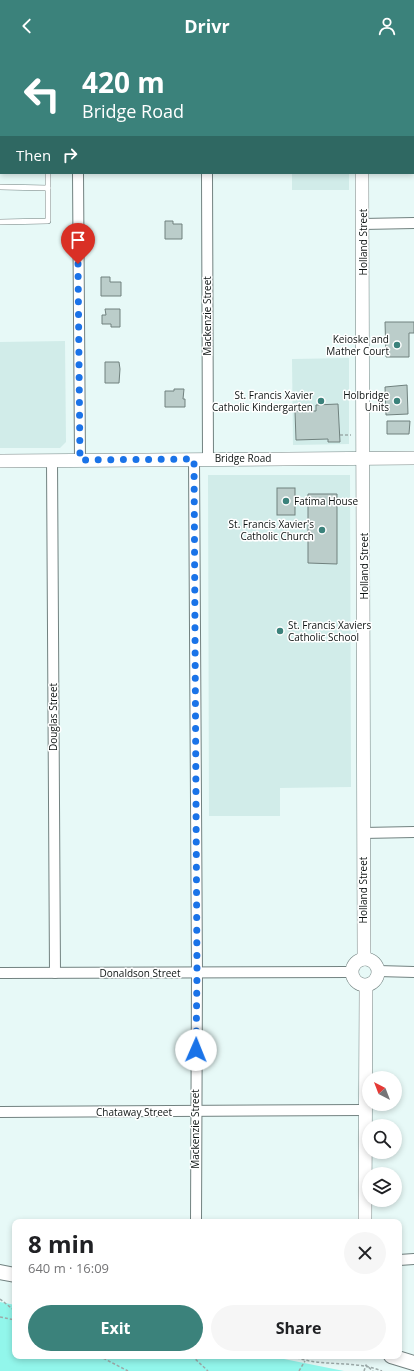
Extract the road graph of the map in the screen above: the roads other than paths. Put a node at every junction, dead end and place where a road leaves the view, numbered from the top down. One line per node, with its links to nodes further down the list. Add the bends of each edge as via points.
1 (48, 174): 6 (lane)
2 (78, 174): 16 (street)
3 (207, 174): 10 (street, Mackenzie Street)
4 (362, 174): 8 (street, Holland Street)
5 (0, 187): 6 (lane)
6 (48, 188): 7 (lane, via 48,221)
7 (0, 222)
8 (363, 224): 9 (street); 11 (street, Holland Street)
9 (414, 224)
10 (208, 458): 11 (street, Bridge Road); 13 (street, Bridge Road)
11 (364, 458): 12 (street, Bridge Road); 18 (street, Holland Street)
12 (414, 458)
13 (194, 459): 16 (street, Bridge Road); 25 (street, Mackenzie Street)
14 (0, 460): 15 (street, Bridge Road)
15 (52, 460): 16 (street, Bridge Road); 24 (street, Douglas Street)
16 (80, 460)
17 (414, 832): 18 (street)
18 (363, 833): 19 (street, Holland Street)
19 (364, 959): 20 (street, via 375,963); 21 (street, via 355,963)
20 (378, 971): 22 (street); 26 (street, via 376,980)
21 (352, 972): 25 (street, Donaldson Street); 26 (street, via 355,981)
22 (414, 972)
23 (0, 973): 24 (street, Donaldson Street)
24 (55, 973): 25 (street, Donaldson Street)
25 (197, 973): 31 (street, Mackenzie Street)
26 (366, 986): 27 (street)
27 (365, 1071)
28 (362, 1110): 31 (street, Chataway Street)
29 (365, 1111): 33 (street)
30 (0, 1112): 31 (street, Chataway Street)
31 (195, 1112): 32 (street, Mackenzie Street)
32 (196, 1219)
33 (365, 1219)
34 (414, 1259): 35 (street)
35 (402, 1260)
36 (0, 1272): 37 (main road)
37 (12, 1274)
38 (401, 1359): 39 (main road)
39 (414, 1363)

